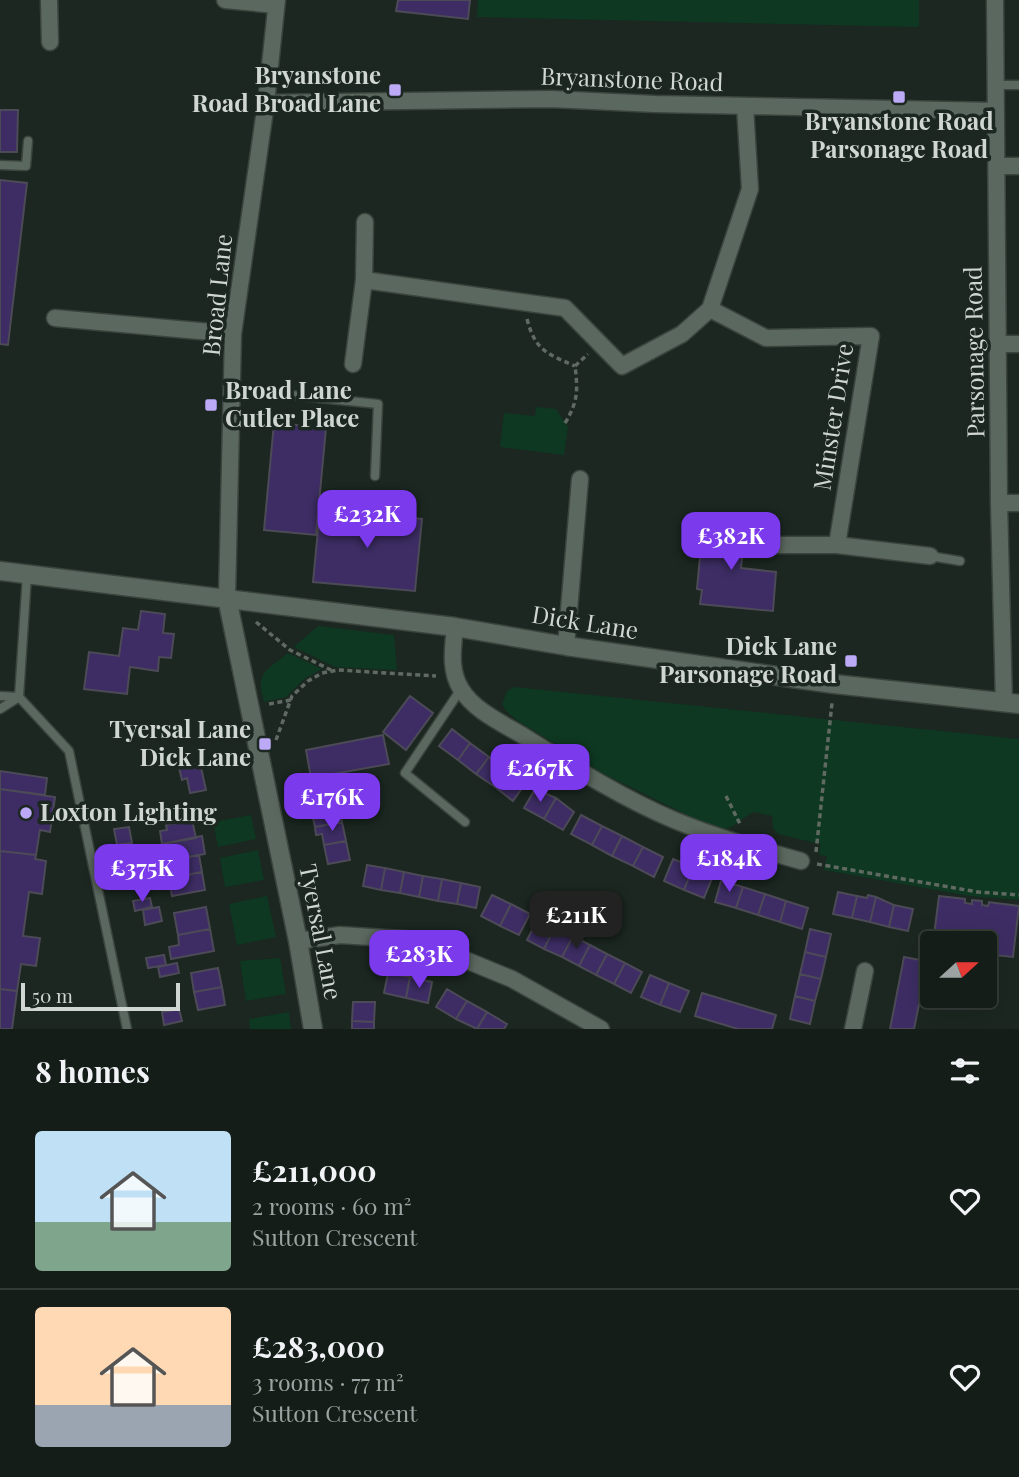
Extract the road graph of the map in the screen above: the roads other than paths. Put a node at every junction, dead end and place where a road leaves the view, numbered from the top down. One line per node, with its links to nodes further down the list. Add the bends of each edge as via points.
1 (49, 0): 5 (street)
2 (225, 0): 4 (street)
3 (995, 0): 6 (street, Parsonage Road)
4 (276, 3): 8 (street, Broad Lane)
5 (50, 42)
6 (996, 85): 7 (lane); 10 (street, Parsonage Road)
7 (1019, 85)
8 (266, 103): 9 (street, Bryanstone Road, via 551,99); 19 (street, Broad Lane)
9 (745, 106): 10 (street, Bryanstone Road); 17 (street, via 750,189)
10 (996, 111): 13 (street, Parsonage Road)
11 (28, 141): 12 (lane, via 26,166)
12 (0, 165)
13 (997, 166): 14 (street); 20 (street, Parsonage Road)
14 (1019, 166)
15 (365, 222): 16 (street)
16 (364, 280): 17 (street, via 565,309 622,366 682,334); 22 (street)
17 (710, 309): 29 (street, Minster Drive, via 766,338 872,336)
18 (55, 318): 19 (street)
19 (233, 334): 23 (street, Broad Lane)
20 (998, 344): 21 (street); 26 (street, Parsonage Road)
21 (1019, 344)
22 (353, 364)
23 (232, 389): 24 (lane, via 378,404); 34 (street, Broad Lane)
24 (375, 476)
25 (580, 479): 36 (street)
26 (999, 503): 27 (street); 40 (street, Parsonage Road)
27 (1019, 503)
28 (766, 545): 29 (street)
29 (837, 545): 30 (street)
30 (930, 556): 31 (lane)
31 (960, 561)
32 (0, 571): 33 (street, Dick Lane)
33 (27, 575): 34 (street, Dick Lane); 39 (lane)
34 (227, 598): 35 (street, Dick Lane); 44 (street, Tyersal Lane)
35 (455, 627): 36 (street, Dick Lane); 37 (street, via 452,664)
36 (566, 646): 40 (street, Dick Lane)
37 (458, 684): 42 (lane, via 405,773); 43 (street, via 479,708 580,771 673,820)
38 (0, 696): 39 (lane)
39 (19, 697): 41 (lane); 46 (lane, via 69,751)
40 (1012, 704)
41 (0, 709)
42 (465, 822)
43 (808, 863)
44 (298, 941): 47 (street, Tyersal Lane); 48 (street, via 340,935 418,940 512,979)
45 (865, 971): 49 (street)
46 (127, 1029)
47 (313, 1029)
48 (601, 1029)
49 (853, 1029)

